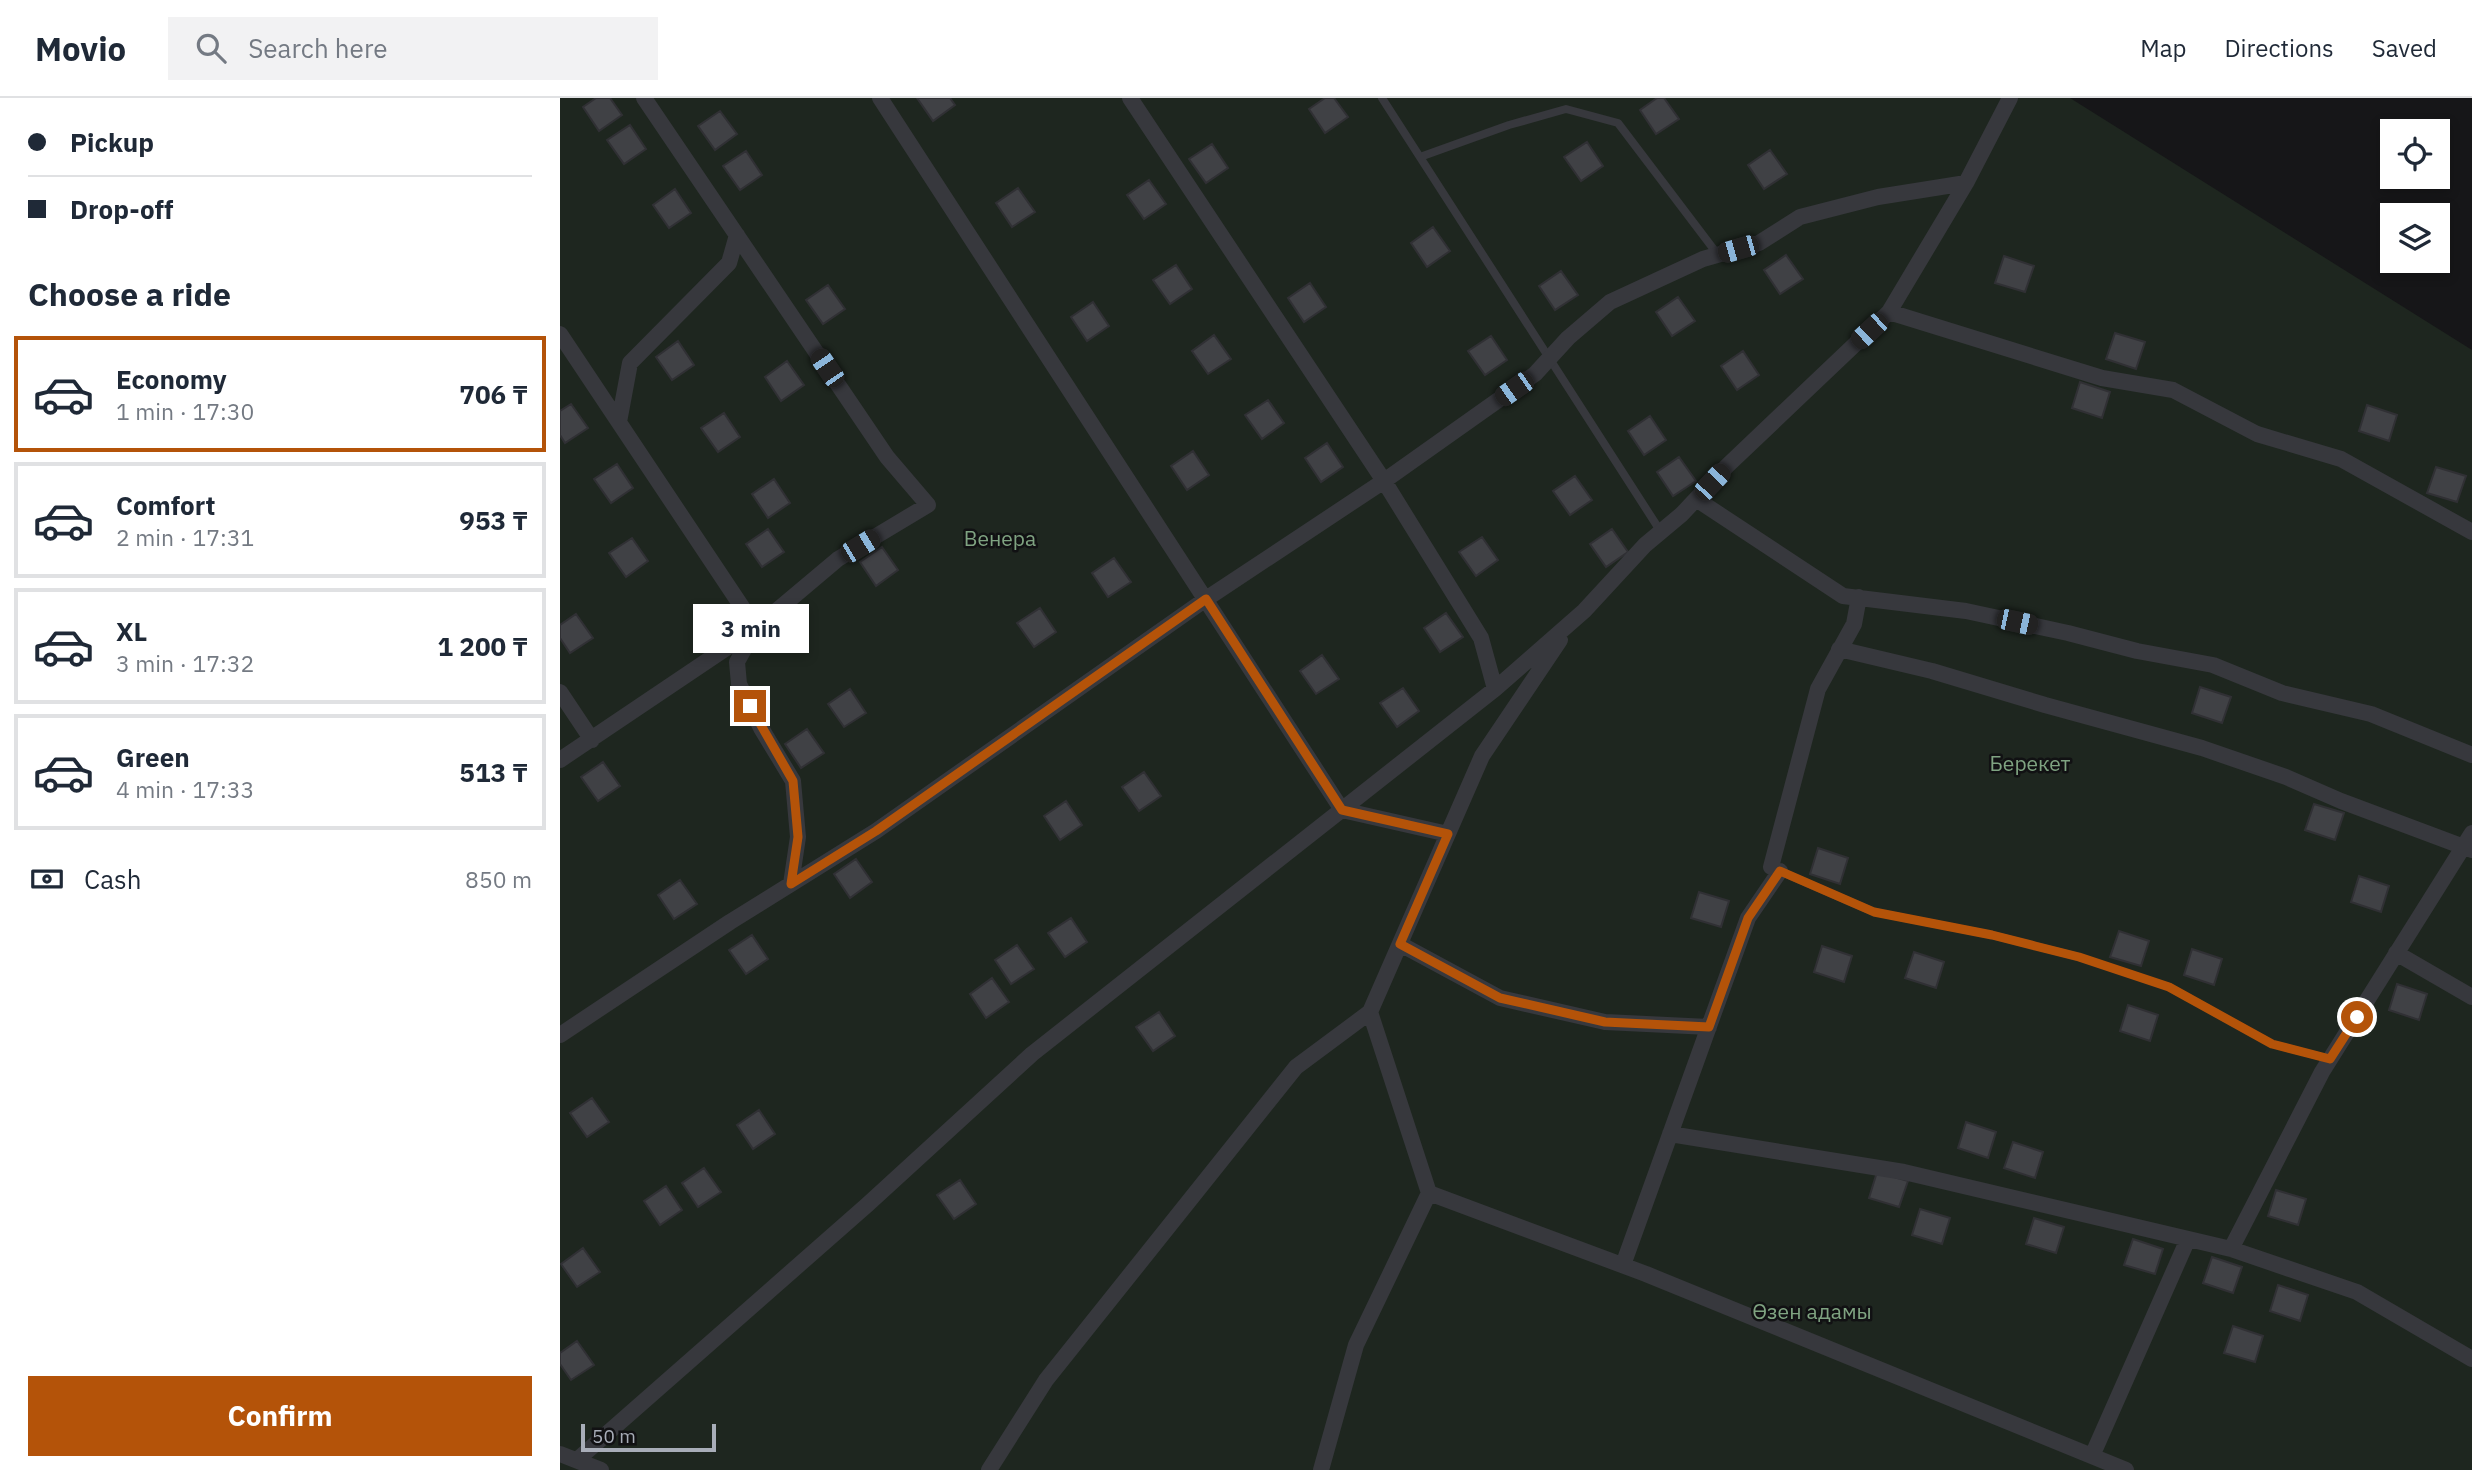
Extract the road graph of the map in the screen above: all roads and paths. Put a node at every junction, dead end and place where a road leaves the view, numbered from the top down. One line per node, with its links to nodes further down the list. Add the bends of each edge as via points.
1 (644, 98): 8 (street)
2 (880, 98): 19 (street)
3 (1130, 98): 14 (street)
4 (1382, 98): 6 (lane)
5 (2010, 98): 7 (street)
6 (1420, 157): 9 (lane, via 1566,109 1618,122); 12 (lane)
7 (1966, 183): 9 (street, via 1878,197 1800,217 1759,243); 10 (street)
8 (737, 236): 13 (street, via 729,263 630,363); 21 (street, via 887,457 928,505 838,559)
9 (1718, 255): 12 (street, via 1610,302)
10 (1889, 312): 15 (street); 17 (street, via 2102,378 2173,390 2257,435 2341,459)
11 (560, 334): 13 (street)
12 (1549, 358): 14 (street, via 1535,374); 16 (lane)
13 (619, 422): 21 (street)
14 (1384, 481): 19 (street); 23 (street, via 1481,638)
15 (1696, 499): 16 (street); 18 (street, via 1843,596)
16 (1661, 531): 20 (street)
17 (2472, 532)
18 (1859, 597): 22 (street, via 1854,624); 26 (street, via 1966,611 2213,665 2282,693 2371,714)
19 (1206, 599): 28 (street); 32 (street, via 876,831)
20 (1573, 620): 23 (street); 29 (street, via 1482,756)
21 (756, 628): 25 (street); 32 (street, via 737,662 739,684 793,781 798,837)
22 (1839, 649): 30 (street, via 2202,748); 31 (street, via 1818,689)
23 (1494, 689): 28 (street)
24 (560, 692): 25 (street)
25 (592, 740): 27 (street)
26 (2472, 755)
27 (560, 760)
28 (1342, 810): 29 (street); 48 (street, via 1032,1054)
29 (1448, 834): 33 (street)
30 (2469, 844): 34 (street)
31 (1776, 869): 37 (street, via 1748,918); 39 (lane, via 1874,912 2079,957 2169,987 2272,1044)
32 (791, 884): 38 (street)
33 (1400, 944): 36 (street); 37 (street, via 1500,998 1605,1022)
34 (2396, 953): 35 (street); 39 (street)
35 (2472, 997)
36 (1370, 1012): 41 (street); 50 (street, via 1296,1067 1046,1380)
37 (1709, 1027): 40 (street)
38 (560, 1035)
39 (2330, 1059): 43 (street)
40 (1670, 1134): 42 (street, via 1904,1172); 44 (street)
41 (1429, 1193): 44 (street); 51 (street, via 1356,1345)
42 (2188, 1239): 43 (street); 47 (street)
43 (2231, 1249): 45 (street, via 2357,1292)
44 (1623, 1265): 47 (street)
45 (2472, 1359)
46 (560, 1454): 48 (street)
47 (2092, 1456): 52 (street)
48 (576, 1460): 49 (street)
49 (601, 1470)
50 (989, 1470)
51 (1321, 1470)
52 (2126, 1470)

